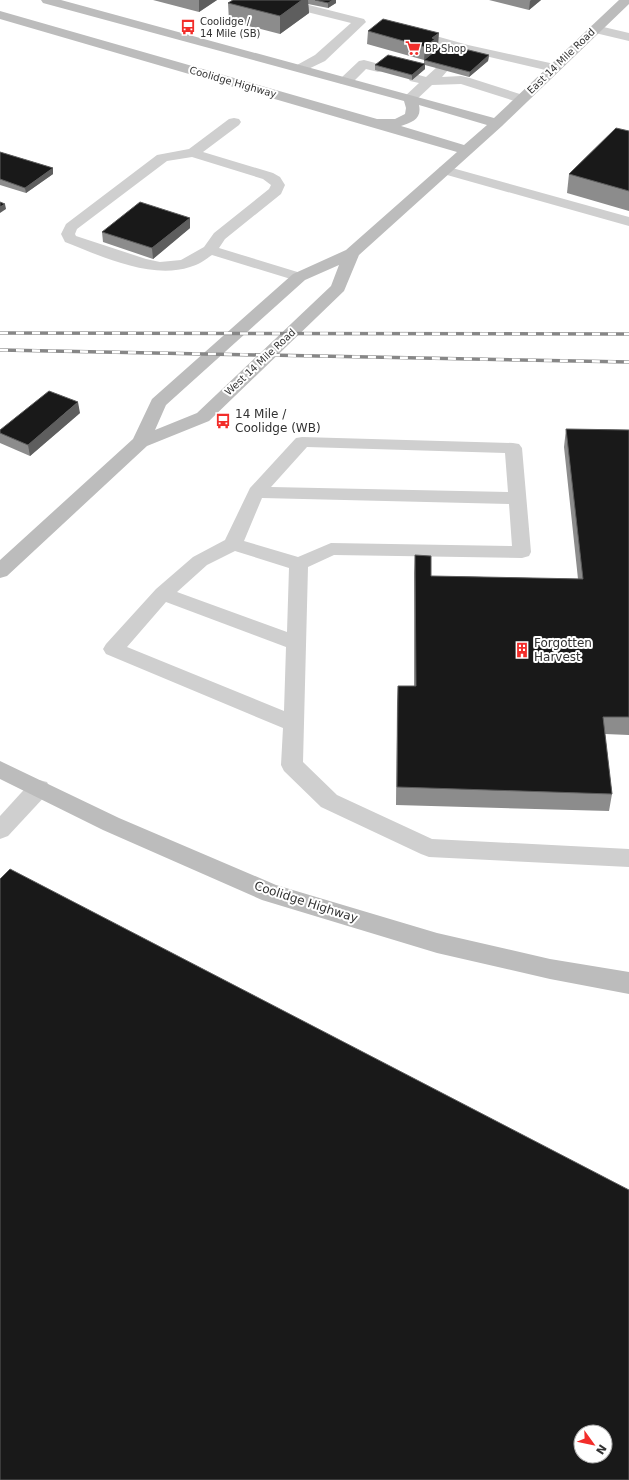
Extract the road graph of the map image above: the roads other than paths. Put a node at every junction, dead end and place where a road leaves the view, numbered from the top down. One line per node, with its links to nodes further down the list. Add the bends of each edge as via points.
1 (47, 0): 8 (main road)
2 (275, 0): 8 (lane, via 360,22 320,58)
3 (626, 0): 5 (main road, East 14 Mile Road)
4 (0, 15): 18 (main road, Coolidge Highway)
5 (595, 29): 7 (lane); 10 (main road, East 14 Mile Road)
6 (401, 30): 10 (lane, via 463,51)
7 (629, 37)
8 (302, 68): 13 (main road)
9 (378, 68): 13 (lane, via 364,64)
10 (554, 68): 16 (main road, East 14 Mile Road)
11 (442, 70): 14 (lane)
12 (415, 78): 14 (lane)
13 (346, 81): 15 (main road)
14 (428, 81): 15 (lane); 16 (lane, via 466,81)
15 (410, 98): 18 (main road, via 412,116 397,123); 19 (main road)
16 (521, 100): 19 (main road, East 14 Mile Road)
17 (234, 122): 21 (lane)
18 (367, 122): 20 (main road, Coolidge Highway)
19 (497, 123): 20 (main road, West 14 Mile Road)
20 (467, 150): 22 (main road, West 14 Mile Road)
21 (192, 154): 24 (lane, via 268,176 278,185 276,191 219,236); 24 (lane, via 162,158 71,227 68,234 70,239 78,242 152,266 166,268 185,264)
22 (445, 170): 23 (lane); 25 (main road, West 14 Mile Road)
23 (629, 222)
24 (210, 250): 26 (lane)
25 (352, 253): 26 (main road, West 14 Mile Road); 27 (main road, West 14 Mile Road, via 338,288 203,417)
26 (298, 277): 27 (main road, West 14 Mile Road, via 158,403)
27 (141, 442): 32 (main road, West 14 Mile Road)
28 (256, 492): 29 (lane); 29 (lane, via 302,442 513,448); 30 (lane)
29 (517, 498): 31 (lane, via 522,552 331,549)
30 (233, 544): 31 (lane); 33 (lane, via 200,561)
31 (299, 564): 34 (lane)
32 (0, 571)
33 (163, 594): 34 (lane); 35 (lane, via 113,649)
34 (296, 643): 35 (lane)
35 (294, 724): 39 (lane, via 292,765 329,801 429,848)
36 (0, 769): 37 (main road, Coolidge Highway)
37 (39, 788): 38 (lane); 40 (main road, Coolidge Highway, via 111,824 270,893 494,958)
38 (0, 830)
39 (629, 858)
40 (629, 983)

